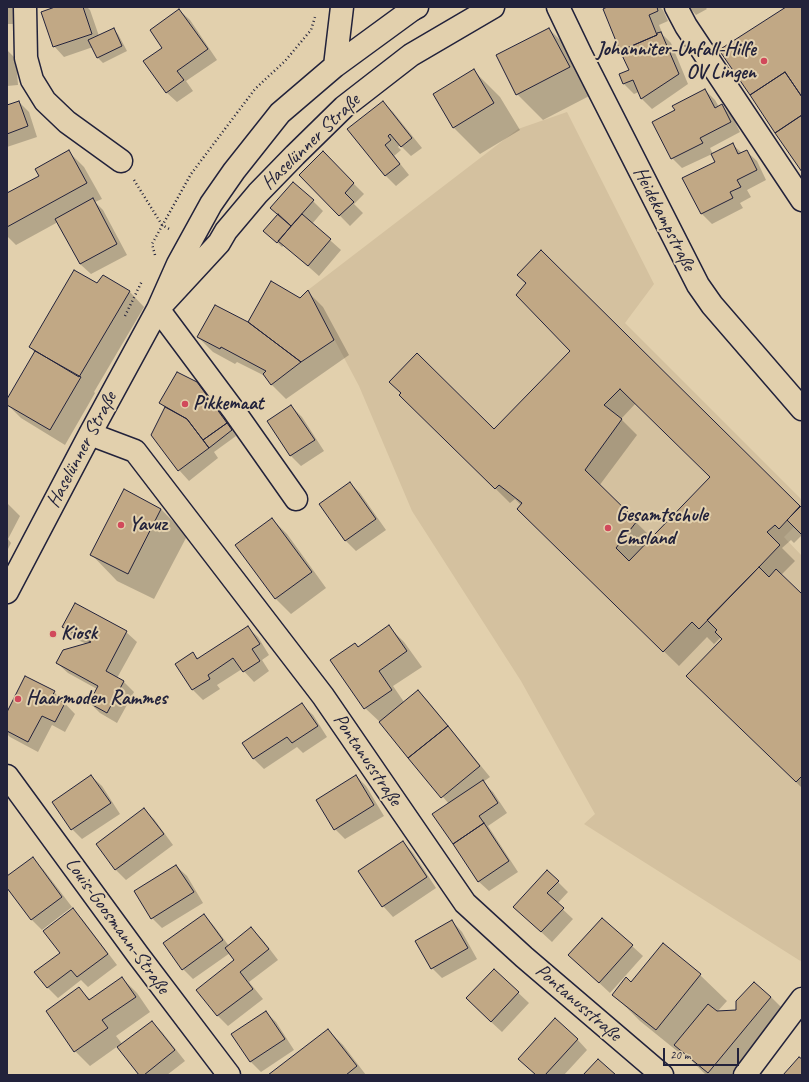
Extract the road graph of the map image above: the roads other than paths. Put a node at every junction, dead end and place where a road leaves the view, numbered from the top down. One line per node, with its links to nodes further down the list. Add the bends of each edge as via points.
1 (25, 7): 8 (street, via 26,58 32,80 45,101 67,122)
2 (342, 7): 7 (street)
3 (492, 7): 10 (street, Haselünner Straße, via 412,55 344,107 258,193 219,243)
4 (558, 7): 11 (street, Heidekampstraße, via 698,285 712,305)
5 (676, 7): 9 (street, via 686,26)
6 (414, 8): 7 (street, Haselünner Straße)
7 (335, 66): 10 (street, Haselünner Straße, via 280,113 234,171 178,264)
8 (121, 161)
9 (802, 200)
10 (158, 309): 12 (street, Haselünner Straße); 13 (street)
11 (802, 410)
12 (90, 434): 14 (street, Haselünner Straße); 18 (street, Pontanusstraße, via 135,451 323,696 466,903 524,957)
13 (296, 499)
14 (7, 592)
15 (7, 776): 17 (street, Louis-Goosmann-Straße)
16 (802, 999): 19 (street)
17 (229, 1075)
18 (662, 1075)
19 (745, 1075)

